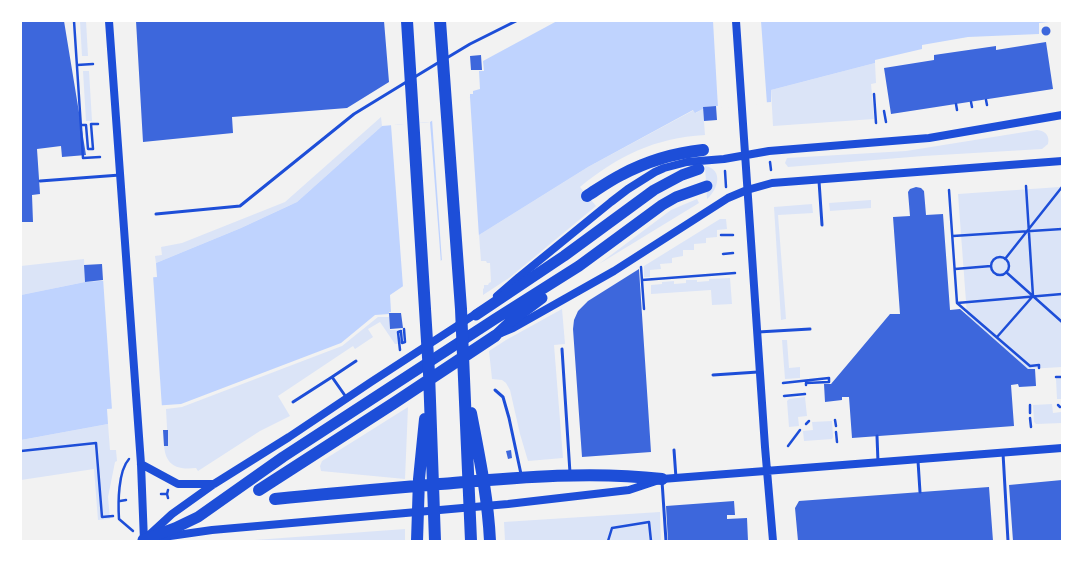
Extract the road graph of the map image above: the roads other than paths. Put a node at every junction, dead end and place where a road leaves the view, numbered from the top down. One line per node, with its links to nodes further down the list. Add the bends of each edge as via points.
1 (109, 21): 10 (main road)
2 (407, 21): 27 (highway)
3 (440, 21): 25 (highway)
4 (516, 21): 16 (lane, via 470,44 354,114 240,206)
5 (736, 21): 7 (main road)
6 (1062, 115): 7 (main road, via 929,138)
7 (746, 156): 8 (main road); 14 (main road)
8 (702, 160): 15 (highway, via 688,152 661,158 620,175); 19 (highway, via 682,175 654,190); 19 (main road, via 655,172 628,189 518,277)
9 (1062, 162): 11 (main road)
10 (120, 175): 12 (lane); 39 (main road)
11 (818, 179): 14 (main road, via 772,183); 17 (lane)
12 (40, 181)
13 (707, 186): 18 (highway, via 676,197)
14 (747, 190): 21 (main road); 22 (main road, via 728,198 596,282)
15 (587, 196)
16 (156, 214)
17 (822, 225)
18 (579, 266): 22 (highway); 49 (highway, via 284,457 198,517)
19 (476, 315): 31 (main road)
20 (810, 329): 21 (lane)
21 (758, 332): 26 (main road)
22 (495, 336): 46 (highway)
23 (562, 349): 41 (lane)
24 (356, 361): 29 (lane)
25 (464, 370): 52 (highway); 53 (highway)
26 (760, 372): 28 (lane); 40 (main road)
27 (429, 373): 50 (highway, via 419,479); 51 (highway)
28 (714, 375)
29 (332, 377): 31 (lane); 32 (lane)
30 (495, 390): 42 (lane, via 503,397)
31 (347, 398): 45 (main road)
32 (293, 402)
33 (877, 436): 38 (lane)
34 (1062, 448): 36 (main road)
35 (674, 450): 43 (lane)
36 (1003, 453): 37 (main road); 56 (lane)
37 (918, 459): 38 (main road); 47 (lane)
38 (878, 462): 40 (main road)
39 (141, 464): 45 (main road, via 178,484); 49 (main road)
40 (767, 470): 43 (main road); 55 (main road)
41 (570, 476): 42 (highway); 44 (highway, via 627,475)
42 (522, 478): 48 (highway)
43 (676, 478): 44 (main road)
44 (662, 479): 49 (main road, via 629,490 508,504 212,530); 54 (lane)
45 (214, 484): 49 (main road, via 172,514)
46 (259, 490)
47 (920, 492)
48 (275, 499)
49 (144, 540)
50 (417, 541)
51 (435, 541)
52 (471, 541)
53 (490, 541)
54 (666, 541)
55 (773, 541)
56 (1008, 541)

